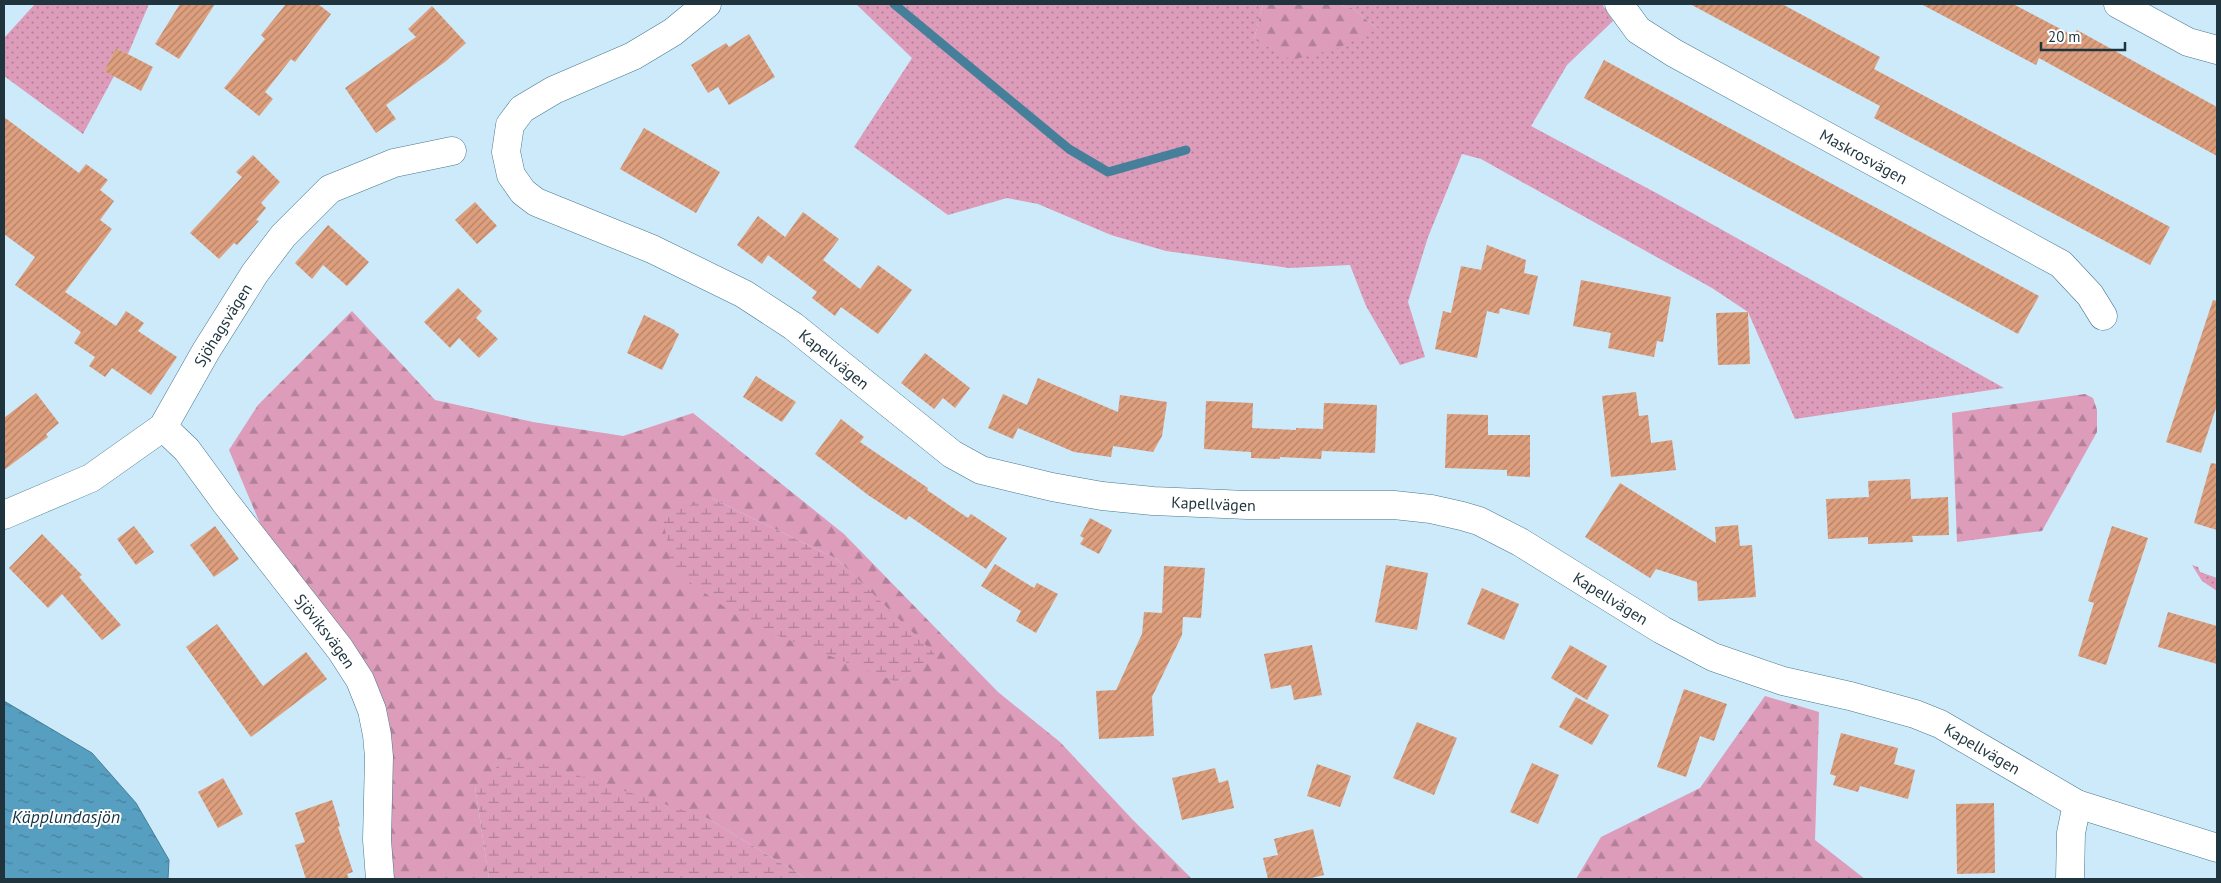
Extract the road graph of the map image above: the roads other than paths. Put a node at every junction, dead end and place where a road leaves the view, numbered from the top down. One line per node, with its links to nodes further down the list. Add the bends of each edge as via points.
1 (707, 4): 9 (street, Kapellvägen, via 673,32 633,56 554,90 522,108 510,125 506,152 511,175 523,192 536,202 652,249 764,306 958,458 1002,476 1102,496 1247,504 1394,505 1431,509 1479,521 1713,657 1758,674 1893,707 1932,721)
2 (1619, 4): 6 (street, Maskrosvägen, via 1638,30 1674,52 2061,264 2090,294)
3 (2118, 4): 4 (street, via 2188,42)
4 (2217, 50)
5 (452, 151): 7 (street, Sjöhagsvägen, via 355,177 330,189 302,215 255,274)
6 (2103, 316)
7 (163, 427): 8 (street, Sjöhagsvägen, via 91,478); 11 (street, Sjöviksvägen, via 187,450 340,649 360,680 377,734)
8 (4, 514)
9 (2077, 804): 10 (street, Kapellvägen); 12 (street, via 2071,833)
10 (2217, 848)
11 (380, 879)
12 (2070, 879)

